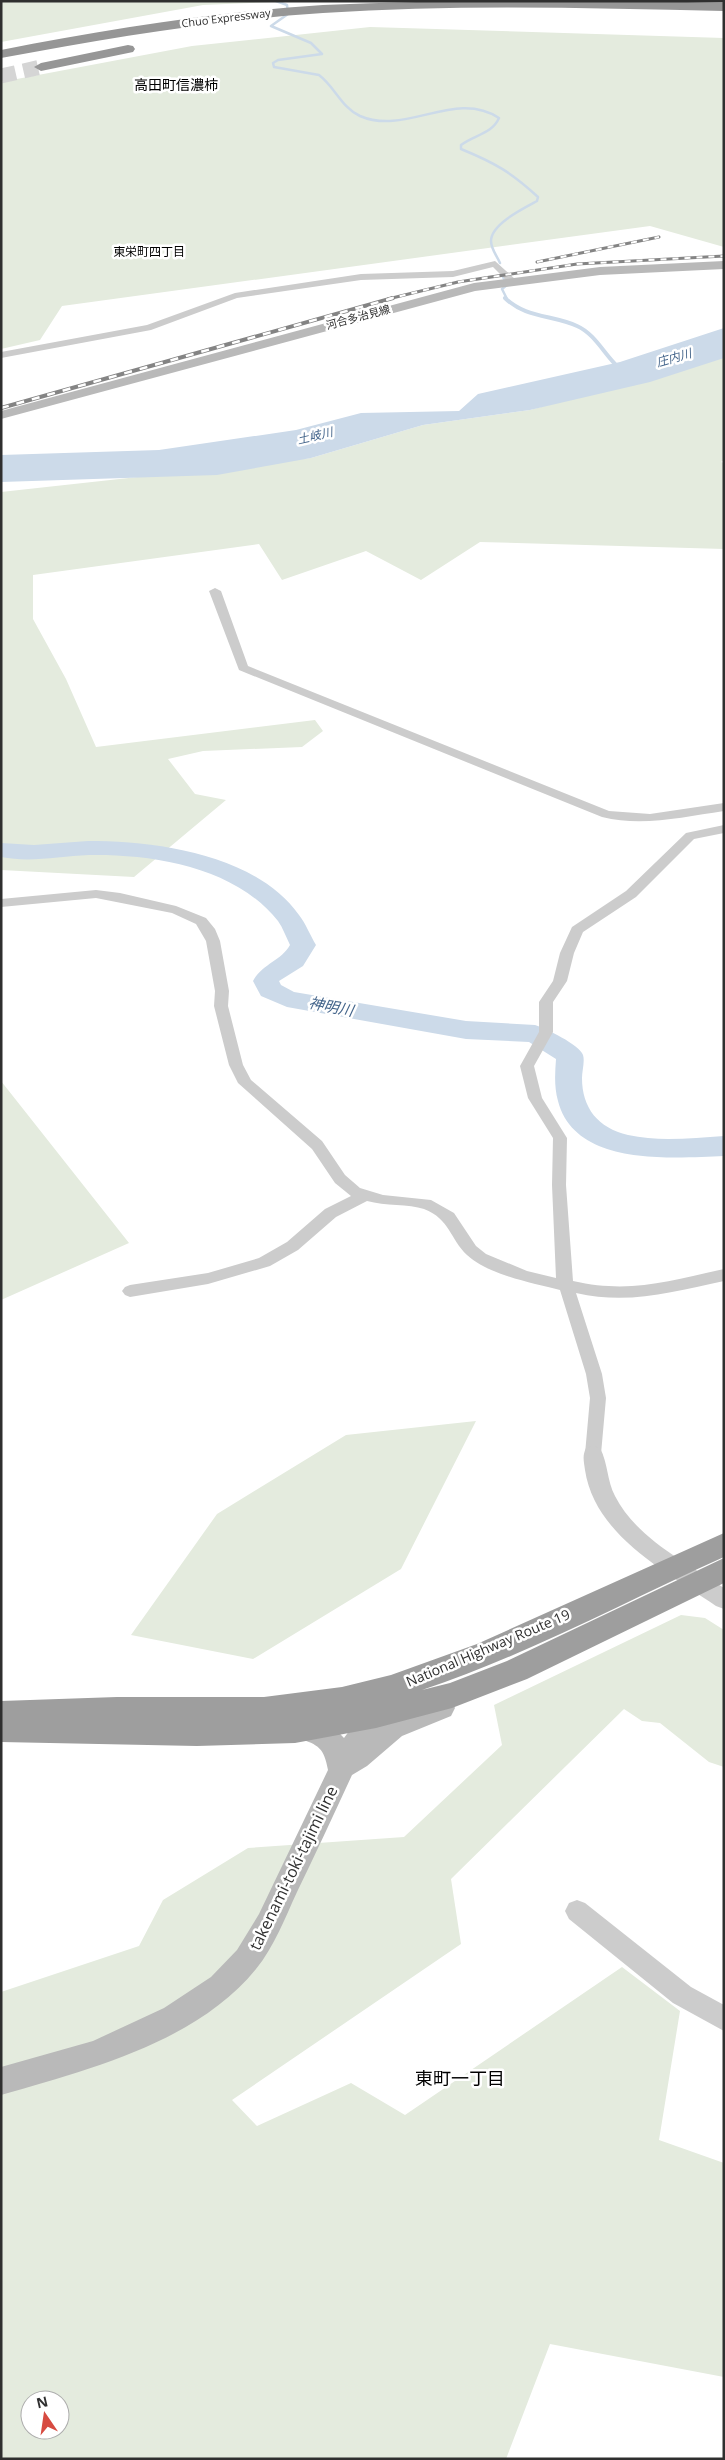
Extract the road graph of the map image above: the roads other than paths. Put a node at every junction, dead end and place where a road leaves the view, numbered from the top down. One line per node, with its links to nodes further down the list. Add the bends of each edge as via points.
1 (724, 7): 2 (highway, Chuo Expressway, via 500,2)
2 (329, 12): 3 (highway, Chuo Expressway, via 494,8); 4 (highway, Chuo Expressway); 6 (highway, Chuo Expressway, via 237,16)
3 (724, 12)
4 (179, 38)
5 (140, 46): 7 (highway)
6 (1, 54)
7 (41, 67)
8 (724, 265): 9 (main road, 河合多治見線, via 600,270)
9 (512, 281): 10 (street, via 495,264 453,274 361,277 226,298 206,309 148,328); 11 (main road, 河合多治見線, via 433,297)
10 (1, 355)
11 (1, 415)
12 (214, 591): 13 (street, via 243,668 252,672 606,814 627,819 653,818)
13 (724, 806)
14 (724, 829): 18 (street, via 690,836 631,894 577,930 560,981 546,1002 546,1032 527,1066 535,1098 560,1138 563,1275)
15 (1, 903): 16 (street, via 73,894 104,895 176,910 201,921 213,941 222,991 221,1006 236,1065 245,1083 317,1145 340,1179 355,1192)
16 (366, 1196): 18 (street, via 426,1204 448,1217 480,1258 524,1276); 19 (street, via 340,1207 320,1221 301,1241 254,1267)
17 (724, 1276): 18 (street, via 642,1294)
18 (567, 1287): 20 (street, via 594,1374 598,1398)
19 (130, 1291)
20 (593, 1454): 22 (street, via 599,1490 616,1517 639,1540)
21 (724, 1544): 22 (highway, National Highway Route 19)
22 (674, 1566): 24 (street); 27 (highway, National Highway Route 19, via 523,1636)
23 (724, 1570): 24 (highway, National Highway Route 19)
24 (698, 1582): 25 (street); 26 (highway, National Highway Route 19)
25 (724, 1600)
26 (517, 1670): 29 (highway, National Highway Route 19, via 452,1695); 32 (main road, via 473,1698 393,1728)
27 (397, 1686): 28 (highway, National Highway Route 19, via 286,1709); 29 (main road, takenami-toki-tajimi line)
28 (1, 1714)
29 (376, 1715): 31 (highway, National Highway Route 19); 32 (main road, takenami-toki-tajimi line, via 356,1739)
30 (1, 1730): 31 (highway, National Highway Route 19, via 197,1733)
31 (307, 1730): 32 (main road, via 324,1735 332,1742 340,1754)
32 (341, 1768): 35 (main road, takenami-toki-tajimi line, via 269,1923 247,1959 221,1986 174,2018 97,2054)
33 (577, 1911): 34 (street, via 682,1995)
34 (724, 2019)
35 (1, 2081)

